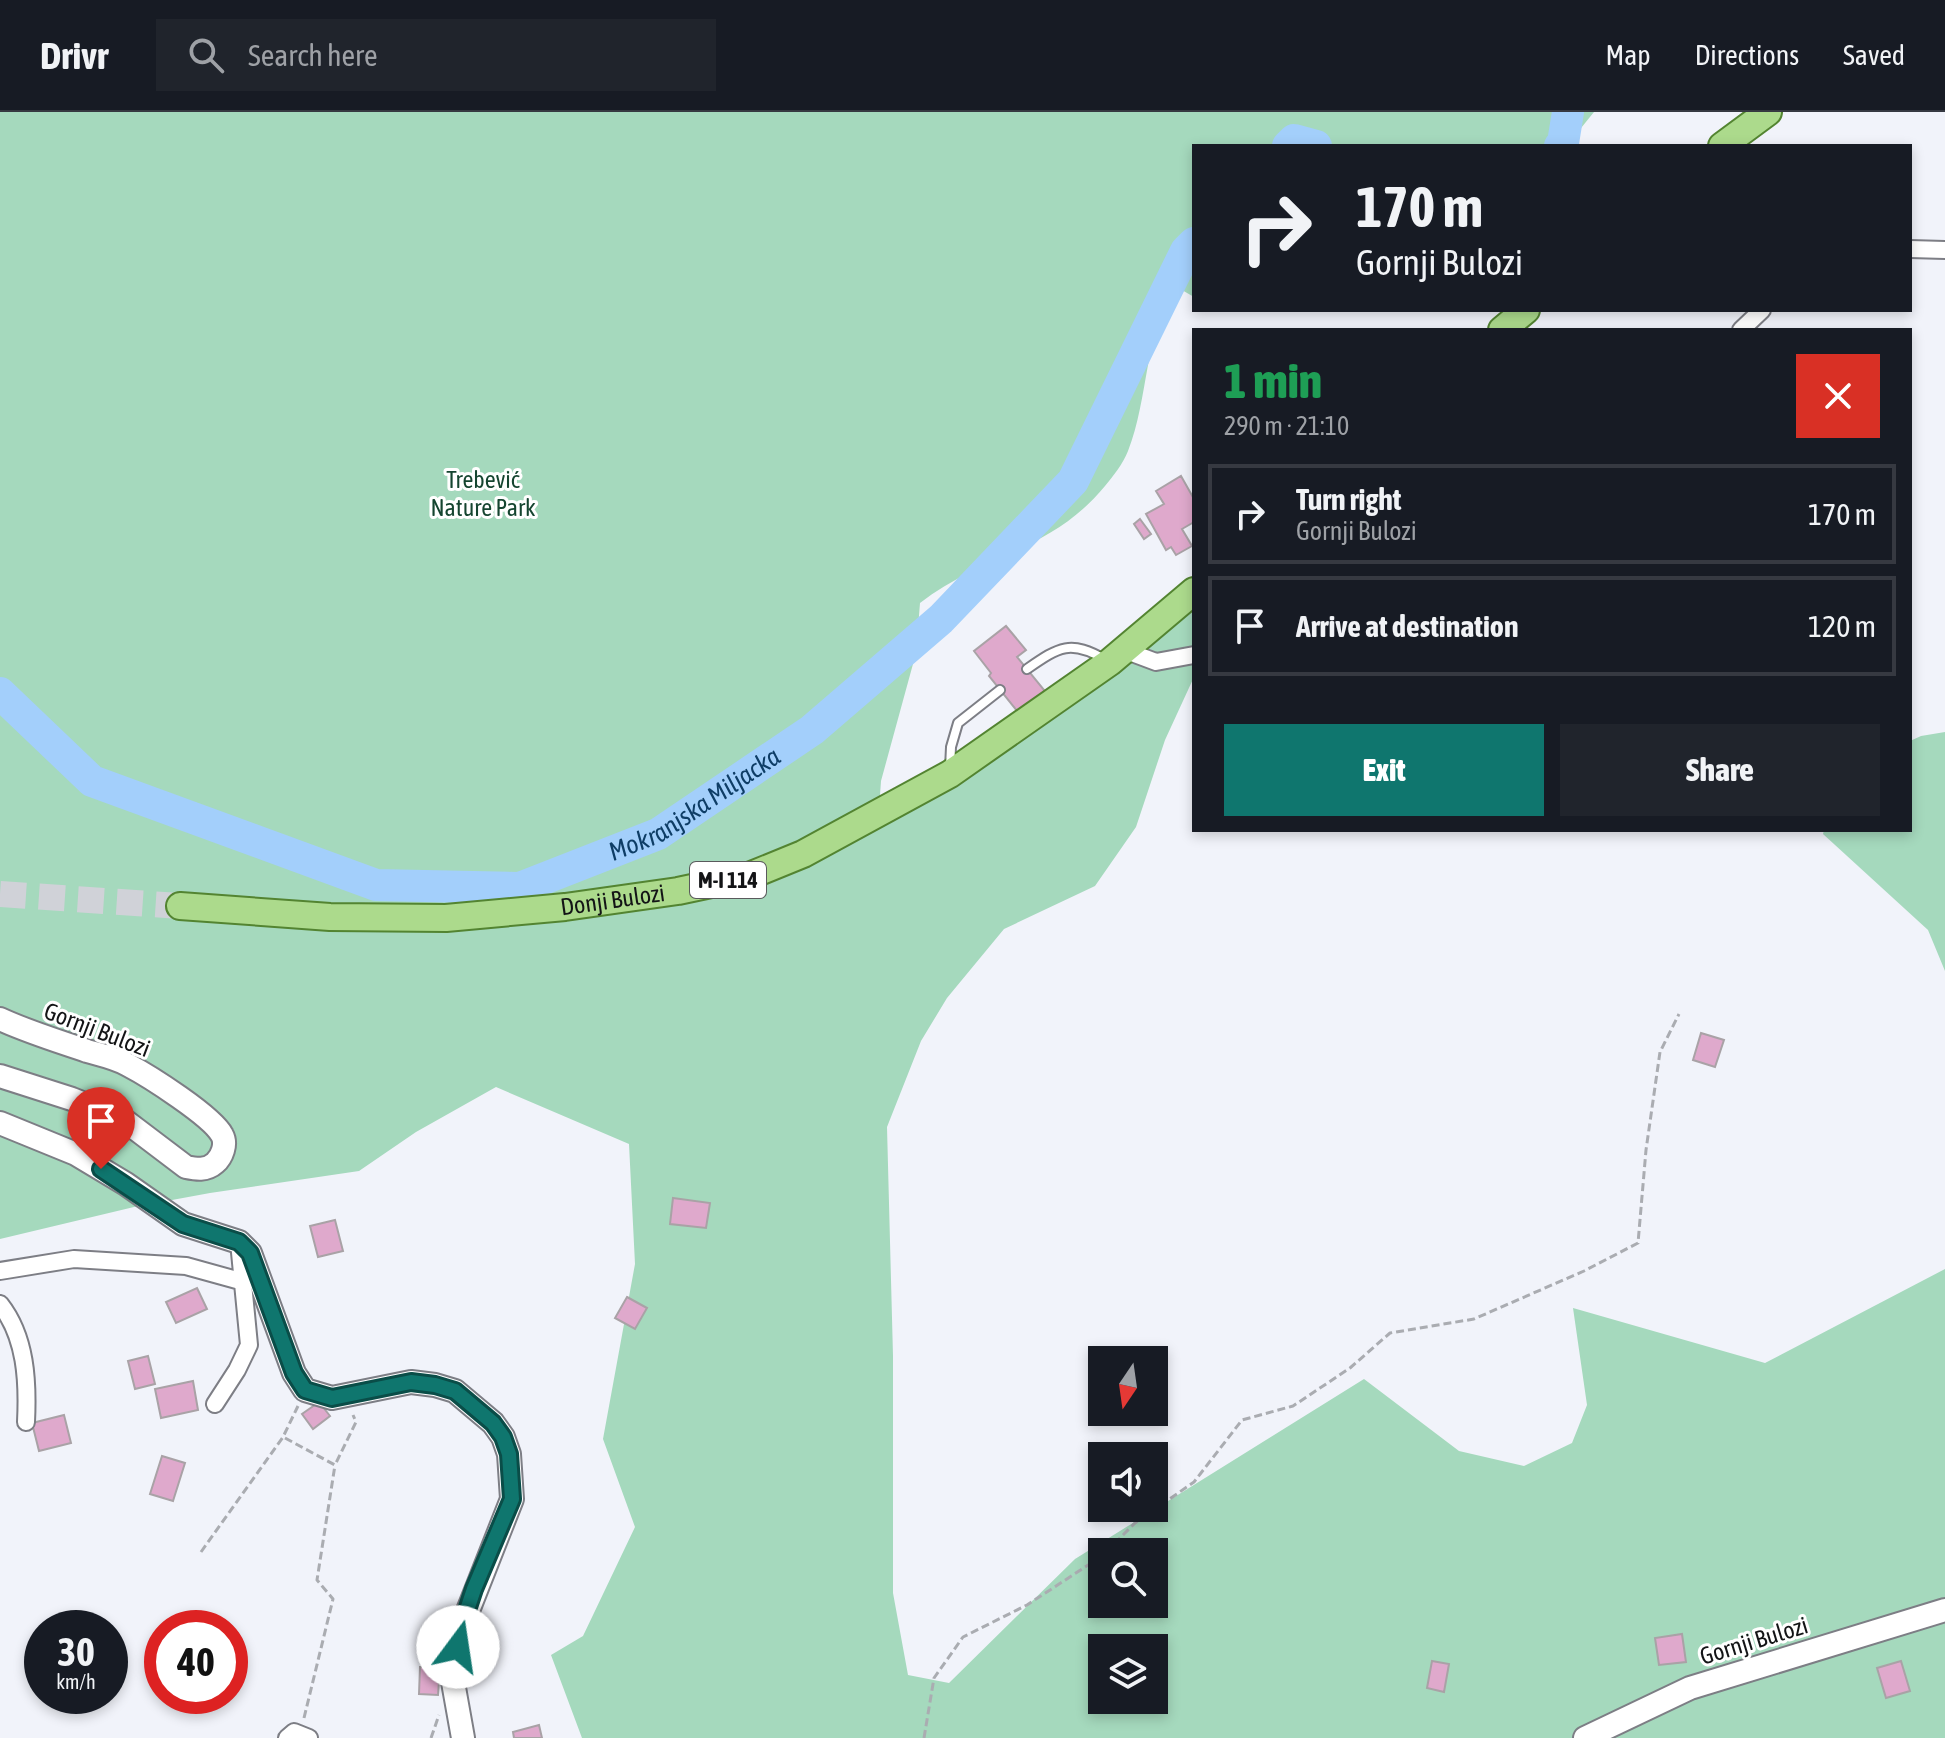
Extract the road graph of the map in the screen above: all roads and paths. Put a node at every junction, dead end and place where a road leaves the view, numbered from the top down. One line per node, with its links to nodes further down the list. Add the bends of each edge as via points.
1 (1768, 112): 2 (main road)
2 (1725, 144)
3 (1912, 249): 4 (street)
4 (1945, 250)
5 (1524, 312): 7 (main road)
6 (1760, 312): 8 (street)
7 (1504, 328)
8 (1743, 328)
9 (1192, 593): 11 (main road, Donji Bulozi / M-I 114)
10 (1192, 655): 11 (street, via 1156,662)
11 (1117, 656): 12 (lane, via 1071,646); 14 (main road, Donji Bulozi / M-I 114)
12 (1027, 669)
13 (1000, 690): 14 (lane, via 958,723)
14 (950, 774): 15 (main road, Donji Bulozi / M-I 114, via 803,854 749,876 678,891 446,918 330,917)
15 (180, 906)
16 (1679, 1014): 30 (path, via 1660,1052 1638,1243 1474,1319 1390,1333 1293,1406 1242,1420 1194,1482)
17 (0, 1019): 18 (street, Gornji Bulozi, via 126,1064 211,1122 222,1136 223,1150 209,1167 186,1167 124,1120)
18 (0, 1076)
19 (0, 1123): 20 (street, via 76,1154 183,1224)
20 (239, 1242): 22 (street); 24 (street, via 250,1253)
21 (0, 1271): 22 (street, via 74,1259 186,1266)
22 (244, 1282): 26 (street, via 249,1345)
23 (0, 1304): 27 (street, via 14,1324 28,1384)
24 (305, 1390): 25 (street, via 332,1398); 28 (path)
25 (347, 1396): 29 (path, via 356,1422); 35 (street, via 411,1382 455,1391 493,1423 509,1454 512,1499 460,1631 453,1682)
26 (215, 1404)
27 (26, 1422)
28 (283, 1437): 29 (path); 31 (path)
29 (335, 1465): 34 (path, via 317,1580 333,1599)
30 (1120, 1538)
31 (201, 1552)
32 (1088, 1565): 36 (path, via 1027,1605 963,1637 934,1678)
33 (1945, 1610): 37 (street, Gornji Bulozi, via 1690,1688)
34 (299, 1736)
35 (463, 1738)
36 (924, 1738)
37 (1585, 1738)

